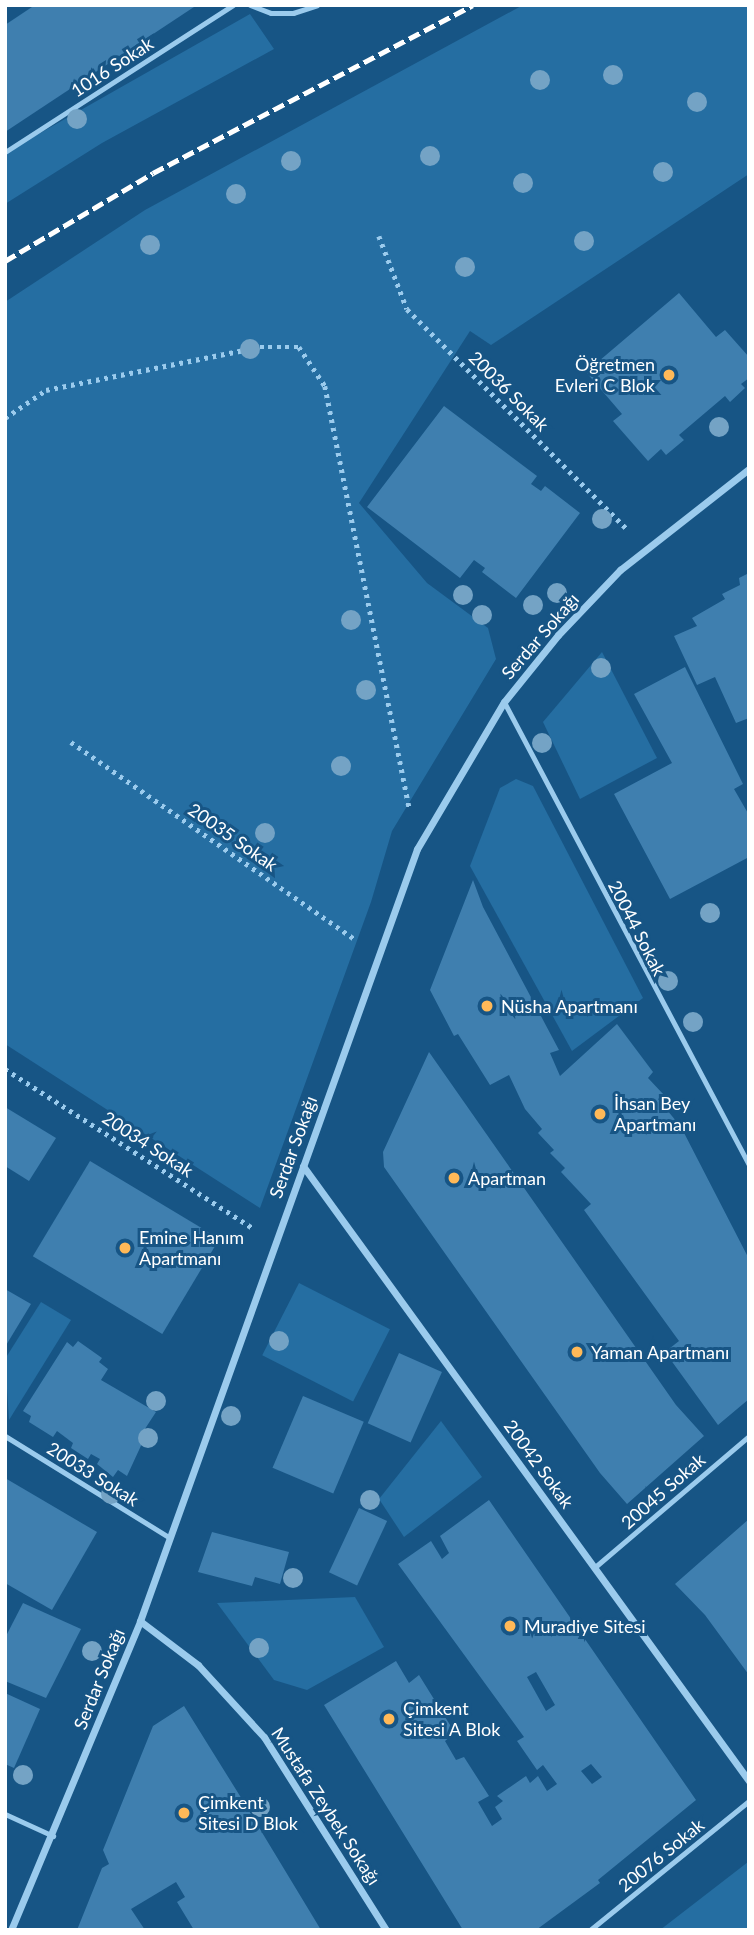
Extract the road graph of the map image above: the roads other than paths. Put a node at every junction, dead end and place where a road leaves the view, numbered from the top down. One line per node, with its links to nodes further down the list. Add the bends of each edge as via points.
1 (233, 5): 4 (lane, 1016 Sokak)
2 (250, 5): 3 (lane, via 271,13 293,13)
3 (317, 5)
4 (5, 152)
5 (749, 469): 6 (street, Serdar Sokağı, via 620,570 558,635)
6 (504, 702): 7 (lane, 20044 Sokak); 8 (street, Serdar Sokağı, via 417,849)
7 (749, 1165)
8 (303, 1166): 11 (street, Serdar Sokağı); 12 (street, 20042 Sokak)
9 (5, 1436): 11 (lane, 20033 Sokak)
10 (749, 1436): 12 (lane, 20045 Sokak)
11 (167, 1536): 13 (street, Serdar Sokağı)
12 (595, 1567): 14 (street, 20042 Sokak)
13 (140, 1621): 17 (street, Serdar Sokağı); 19 (street, Mustafa Zeybek Sokağı, via 198,1665 264,1737)
14 (749, 1781)
15 (749, 1801): 20 (lane, 20076 Sokak)
16 (5, 1814): 17 (lane)
17 (53, 1836): 18 (street, Serdar Sokağı)
18 (11, 1930)
19 (386, 1930)
20 (590, 1930)

